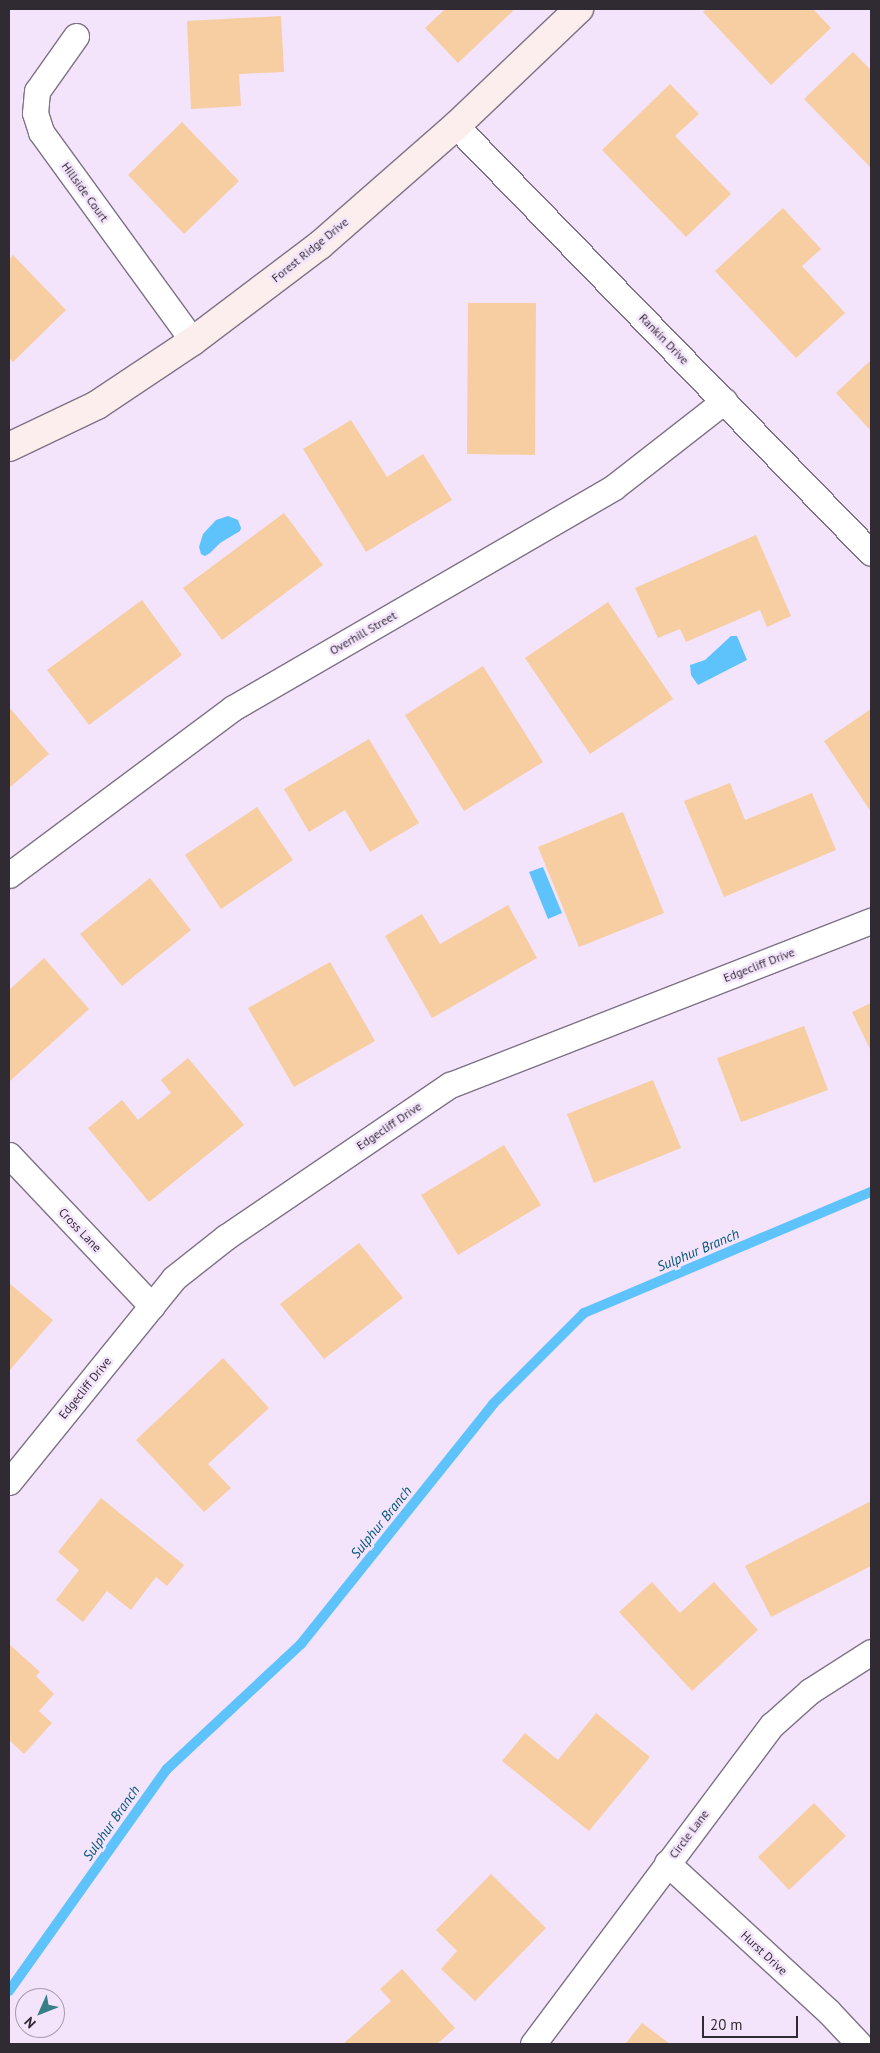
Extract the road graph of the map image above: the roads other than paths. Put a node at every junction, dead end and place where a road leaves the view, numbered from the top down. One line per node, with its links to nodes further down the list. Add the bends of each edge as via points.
1 (579, 9): 3 (main road, Forest Ridge Drive)
2 (76, 36): 4 (street, Hillside Court, via 37,91 35,113 40,132)
3 (456, 126): 4 (main road, Forest Ridge Drive, via 320,245); 5 (street, Rankin Drive)
4 (193, 341): 6 (main road, Forest Ridge Drive, via 97,405)
5 (724, 401): 7 (street, Rankin Drive); 8 (street, Overhill Street, via 614,487 233,708)
6 (9, 447)
7 (871, 553)
8 (9, 875)
9 (871, 921): 11 (street, Edgecliff Drive, via 450,1086 226,1237 174,1278)
10 (9, 1155): 11 (street, Cross Lane)
11 (152, 1306): 12 (street, Edgecliff Drive)
12 (9, 1482)
13 (871, 1652): 14 (street, Circle Lane, via 810,1691 772,1725)
14 (667, 1863): 15 (street, Circle Lane); 16 (street, Hurst Drive, via 828,2011)
15 (533, 2044)
16 (859, 2044)

